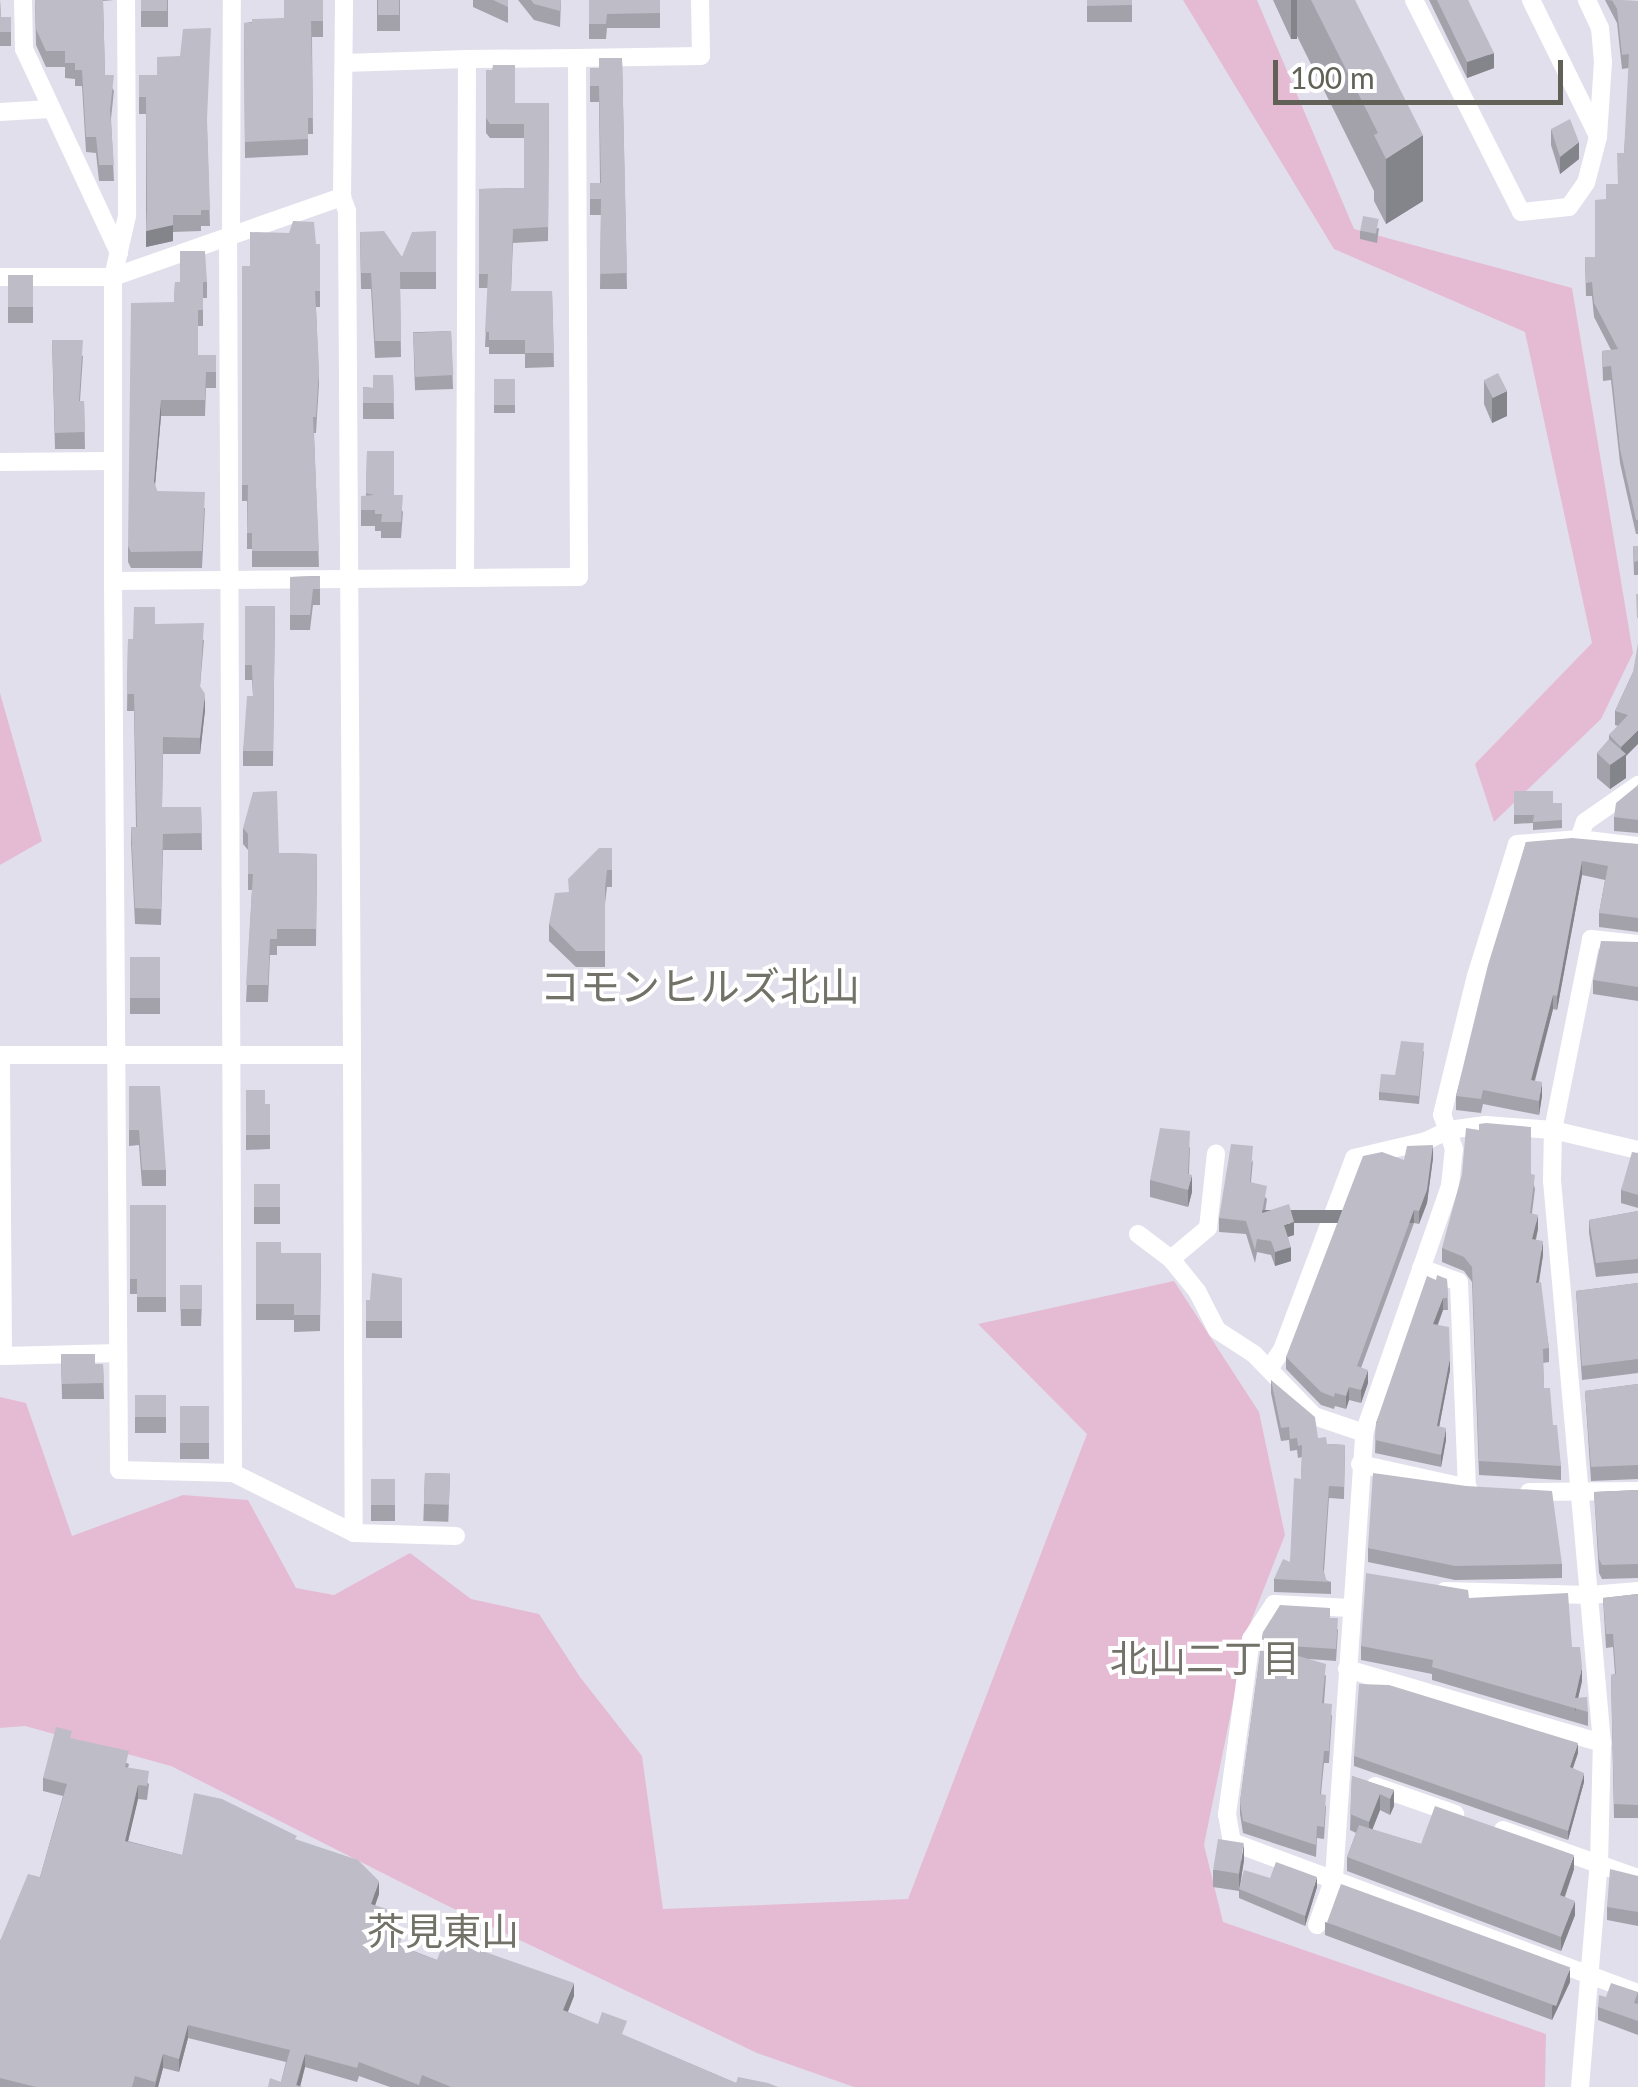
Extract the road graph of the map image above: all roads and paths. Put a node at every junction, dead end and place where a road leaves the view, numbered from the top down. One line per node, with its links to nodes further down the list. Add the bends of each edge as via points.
1 (24, 0): 12 (street, via 24,49)
2 (126, 0): 17 (street, via 127,216)
3 (232, 0): 16 (street)
4 (344, 0): 11 (street)
5 (700, 0): 9 (street, via 701,56)
6 (1414, 0): 14 (street, via 1521,212 1569,207 1586,183)
7 (1530, 0): 14 (street)
8 (1587, 0): 14 (street, via 1600,28 1603,62)
9 (577, 58): 10 (street); 22 (street, via 580,576)
10 (468, 59): 11 (street); 22 (street)
11 (344, 63): 15 (street)
12 (50, 109): 13 (street); 17 (street)
13 (0, 112)
14 (1598, 137)
15 (342, 197): 16 (street); 23 (street)
16 (229, 236): 18 (street); 24 (street)
17 (119, 253): 18 (street)
18 (113, 276): 19 (street); 20 (street)
19 (0, 277)
20 (110, 461): 21 (street); 25 (street)
21 (0, 462)
22 (465, 578): 23 (street)
23 (350, 579): 24 (street); 32 (street)
24 (229, 580): 25 (street); 31 (street)
25 (113, 581): 30 (street)
26 (1638, 784): 27 (street, via 1585,822)
27 (1580, 839): 28 (street); 33 (street, via 1516,844 1442,1114)
28 (1638, 846)
29 (1638, 944): 34 (street, via 1591,939)
30 (116, 1053): 31 (street); 37 (street, via 2,1055); 41 (street)
31 (232, 1054): 32 (street); 46 (street)
32 (352, 1055): 50 (street)
33 (1449, 1130): 34 (street); 40 (street, via 1450,1186); 43 (street, via 1354,1158)
34 (1553, 1130): 35 (street); 49 (street, via 1552,1180 1580,1393)
35 (1638, 1150)
36 (1216, 1153): 39 (street, via 1208,1228)
37 (1, 1178): 42 (street)
38 (1138, 1234): 39 (street)
39 (1171, 1259): 43 (street, via 1217,1330)
40 (1421, 1268): 44 (street); 47 (street, via 1459,1282)
41 (118, 1353): 42 (street); 46 (street, via 119,1470)
42 (2, 1356)
43 (1269, 1369): 44 (street, via 1314,1416)
44 (1364, 1433): 45 (street)
45 (1360, 1464): 47 (street); 55 (street, via 1360,1573)
46 (233, 1473): 50 (street)
47 (1486, 1489): 49 (street)
48 (1638, 1490): 49 (street)
49 (1580, 1494): 54 (street)
50 (354, 1534): 51 (street)
51 (456, 1536)
52 (1420, 1585): 54 (street)
53 (1638, 1592): 54 (street)
54 (1590, 1595): 57 (street)
55 (1350, 1608): 56 (street); 60 (street, via 1274,1604 1250,1638 1227,1814 1232,1842)
56 (1348, 1669): 57 (street); 58 (street)
57 (1602, 1743): 59 (street)
58 (1342, 1774): 59 (street); 60 (street)
59 (1599, 1864): 61 (street); 63 (street)
60 (1334, 1878): 62 (street); 63 (street)
61 (1638, 1878)
62 (1317, 1925)
63 (1588, 1973): 64 (street); 65 (street)
64 (1638, 1993)
65 (1580, 2087)

